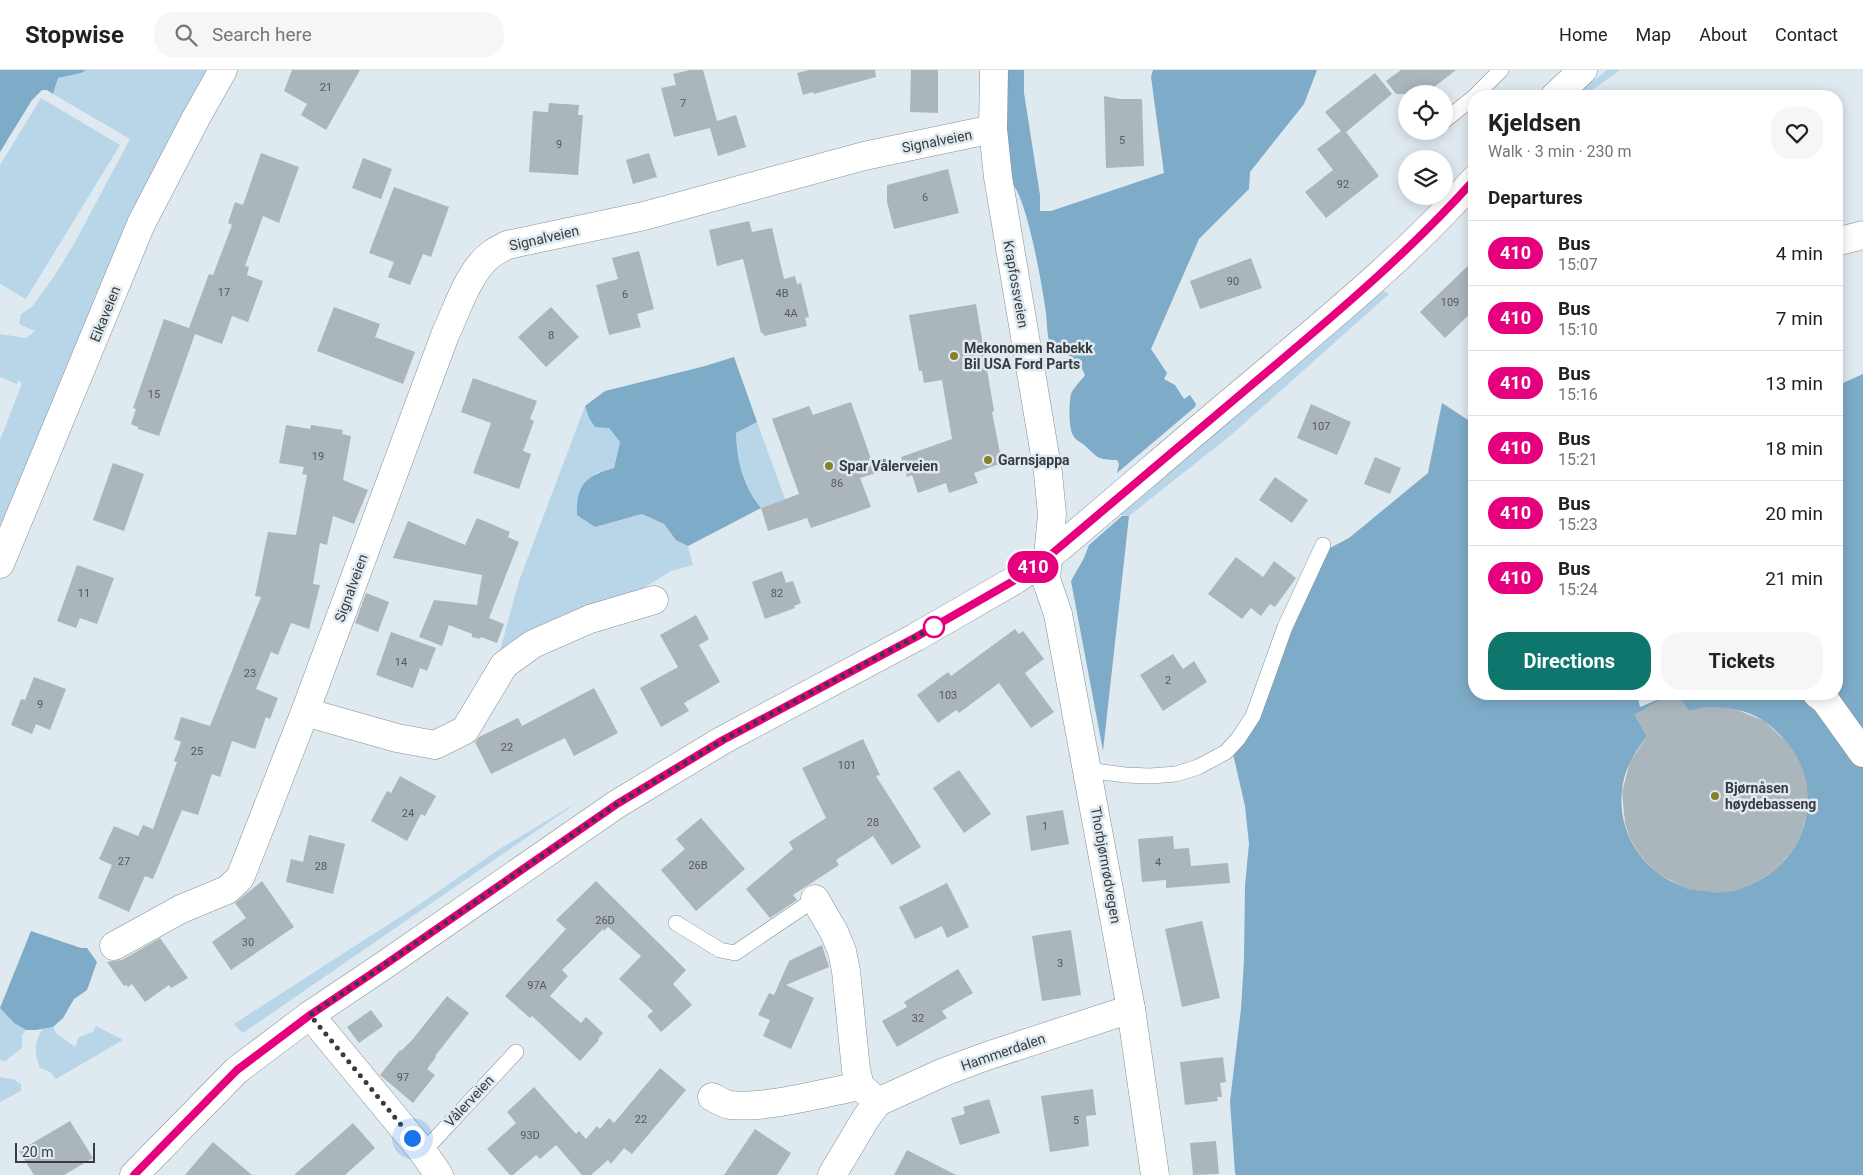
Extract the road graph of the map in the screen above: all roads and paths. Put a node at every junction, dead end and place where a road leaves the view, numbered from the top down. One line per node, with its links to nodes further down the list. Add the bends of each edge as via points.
1 (223, 70): 15 (street, Eikaveien, via 142,224)
2 (994, 70): 9 (street, Krapfossveien)
3 (1501, 70): 5 (lane)
4 (1582, 70): 6 (street)
5 (1481, 90)
6 (1561, 90)
7 (1468, 102): 8 (lane)
8 (1453, 114)
9 (993, 130): 14 (street, Krapfossveien, via 998,177 1048,473 1052,514); 18 (street, Signalveien, via 864,156 644,216 507,245 492,253 467,287 445,335)
10 (1468, 187): 14 (street, via 1401,256 1324,324)
11 (1863, 235): 12 (street)
12 (1843, 240)
13 (1323, 545): 20 (lane, via 1285,627 1254,716 1226,752 1176,774 1125,775)
14 (1048, 557): 20 (street, Thorbjørnrødvegen, via 1046,580 1058,614); 25 (street, via 1015,580 916,637 723,740 617,804)
15 (0, 564)
16 (654, 600): 18 (street, via 590,618 533,644 504,665 465,730 435,745 397,738)
17 (1825, 700): 19 (street)
18 (305, 712): 23 (street, Signalveien, via 240,878 227,890 173,913)
19 (1863, 753)
20 (1088, 770): 24 (street, Thorbjørnrødvegen)
21 (815, 900): 22 (lane, via 735,953 720,950); 27 (street, via 842,951 856,1070)
22 (676, 922)
23 (114, 946)
24 (1132, 1009): 27 (street, Hammerdalen); 33 (street, Thorbjørnrødvegen)
25 (310, 1015): 29 (street); 30 (street, via 237,1070)
26 (516, 1052): 29 (lane, Vålerveien)
27 (869, 1094): 28 (street, Hammerdalen, via 744,1105 728,1105); 32 (street, Hammerdalen, via 866,1118)
28 (712, 1098)
29 (423, 1152): 31 (street)
30 (134, 1175)
31 (439, 1175)
32 (832, 1175)
33 (1155, 1175)

